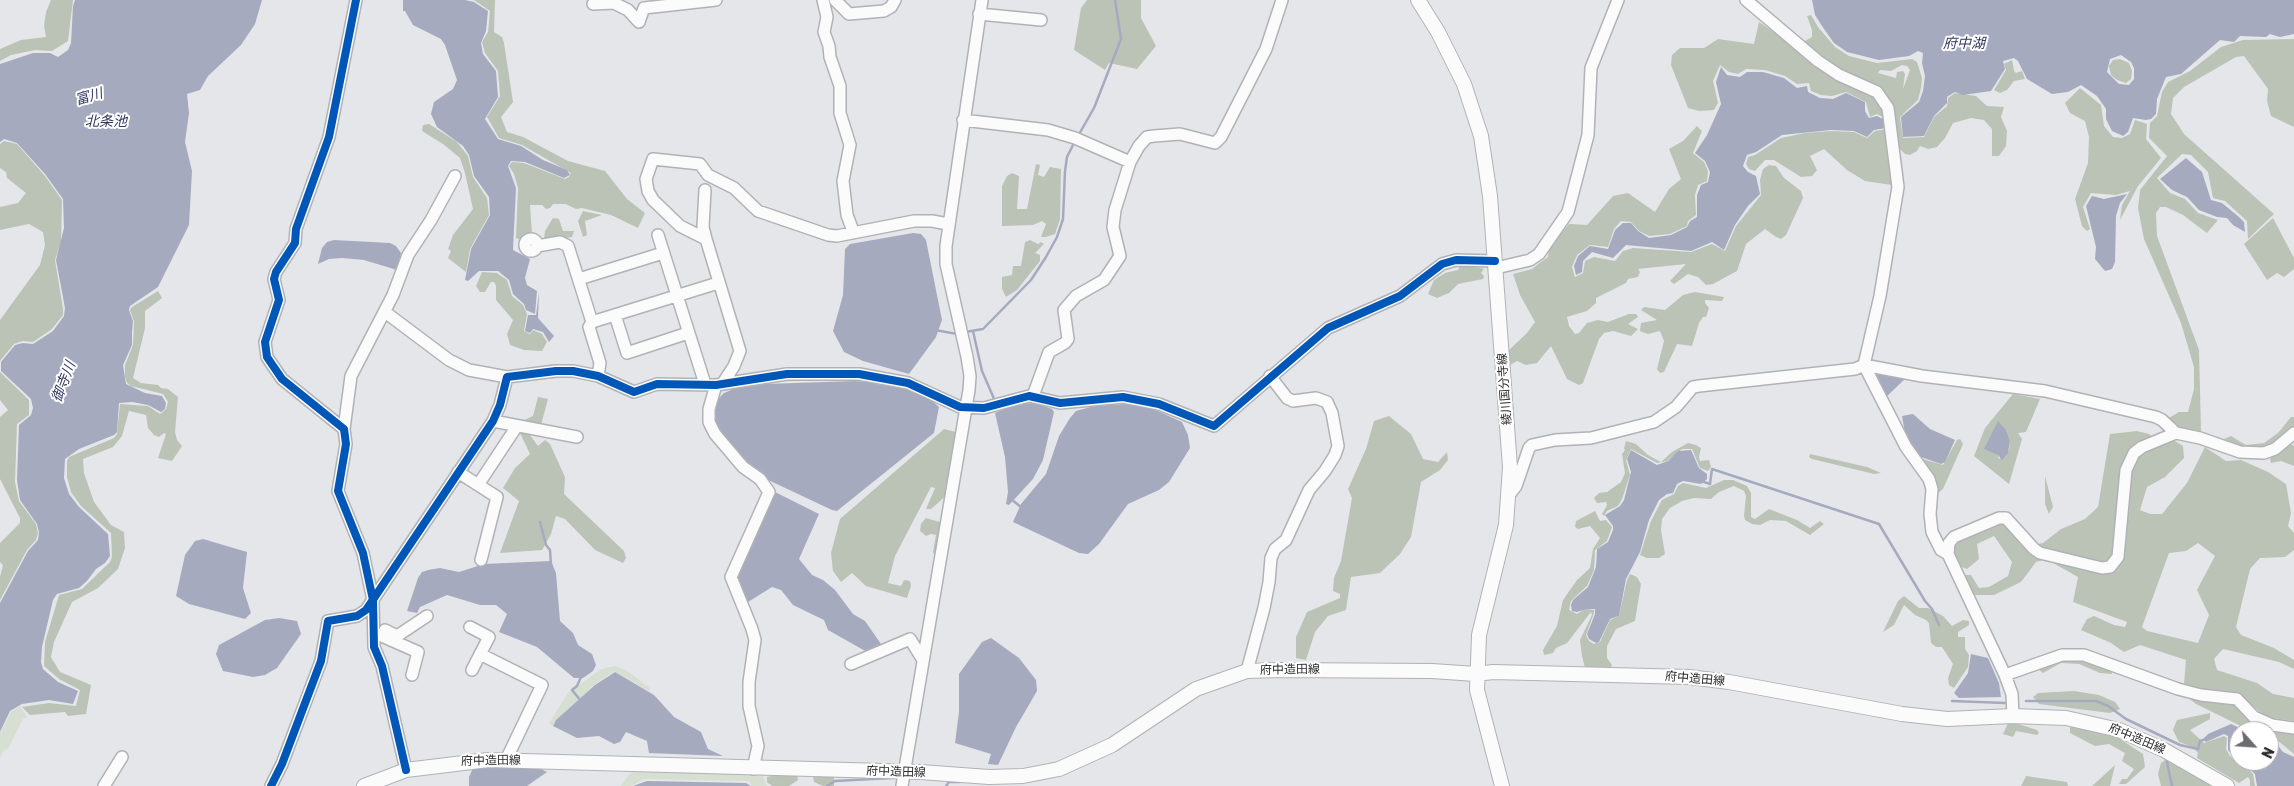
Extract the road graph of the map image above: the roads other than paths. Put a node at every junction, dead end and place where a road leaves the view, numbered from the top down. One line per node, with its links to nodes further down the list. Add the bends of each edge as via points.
1 (356, 0): 41 (street, via 329,137 296,229 295,243 276,272 274,279 279,300 265,342 267,357 278,374)
2 (716, 0): 11 (street, via 644,8 639,22 628,10 614,3)
3 (823, 0): 19 (street, via 827,17 824,32 840,86 840,113 850,145 843,181 847,215)
4 (835, 0): 5 (street, via 849,14 884,11)
5 (895, 0)
6 (982, 0): 12 (street)
7 (1282, 0): 15 (street, via 1266,50 1222,137 1215,143 1180,134 1154,136 1139,146)
8 (1418, 0): 24 (main road, 綾川国分寺線, via 1453,60 1475,113 1487,167)
9 (1618, 0): 24 (street, via 1590,68 1588,135 1568,212 1539,254 1530,260)
10 (1746, 0): 32 (street, via 1818,61 1839,75 1877,92 1888,108 1898,188 1880,296)
11 (593, 4)
12 (979, 14): 13 (street); 14 (street)
13 (1041, 20)
14 (963, 120): 15 (street, via 1048,130); 18 (street)
15 (1130, 162): 37 (street, via 1112,227 1120,256 1104,280 1076,296 1064,310 1068,339 1048,352)
16 (455, 176): 28 (street, via 408,255)
17 (705, 190): 21 (street, via 703,227)
18 (948, 224): 19 (street, via 914,221); 38 (street, via 946,264 970,376)
19 (853, 231): 21 (street, via 828,235 767,215 747,202 734,188 708,175 700,164 653,159 646,179 653,200 680,226)
20 (658, 235): 23 (street)
21 (706, 239): 26 (street)
22 (537, 246): 25 (street, via 560,242 568,246)
23 (663, 253): 25 (street); 27 (street)
24 (1496, 264): 34 (street, via 1456,260 1442,264 1400,296 1328,328); 47 (main road, 綾川国分寺線, via 1510,460)
25 (579, 279): 30 (street)
26 (718, 283): 27 (street); 36 (street, via 740,351 734,366)
27 (677, 296): 29 (street); 31 (street)
28 (385, 312): 35 (street, via 449,360 469,370); 41 (street, via 351,376)
29 (615, 315): 30 (street); 31 (street, via 627,353)
30 (592, 322): 33 (street, via 589,327 600,363)
31 (688, 333): 36 (street)
32 (1864, 366): 42 (street, via 2045,391 2156,417); 47 (street, via 1693,387 1676,407 1654,422 1590,438 1532,445 1516,486); 48 (street, via 1906,447 1929,479 1932,532 1941,550)
33 (598, 376): 35 (street, via 556,371); 36 (street, via 634,392 657,384)
34 (1270, 376): 37 (street, via 1214,426 1144,400 1123,397 1060,403); 58 (street, via 1293,401 1316,398 1327,402 1338,446 1330,463 1309,490 1286,540 1270,558 1264,608)
35 (507, 377): 39 (street)
36 (714, 384): 38 (street, via 788,374 859,374 901,381); 66 (street, via 709,422 715,434 769,492 731,577 755,640 749,682 749,706 758,746)
37 (1033, 396): 38 (street, via 984,408)
38 (966, 407): 55 (street)
39 (493, 421): 40 (street); 45 (street)
40 (517, 426): 44 (street); 46 (street)
41 (344, 429): 50 (street, via 346,444 338,491 363,553)
42 (2176, 433): 43 (street, via 2254,454 2275,449); 48 (street, via 2142,447 2130,461 2125,480 2118,557 2110,567 2102,568 2040,553 2006,518 1998,518 1954,537 1949,543)
43 (2294, 433)
44 (577, 438)
45 (458, 472): 46 (street); 50 (street)
46 (478, 485): 49 (street, via 497,497)
47 (1509, 495): 59 (main road, 綾川国分寺線, via 1506,525 1479,635)
48 (1948, 554): 61 (street)
49 (481, 560)
50 (373, 600): 53 (street); 70 (street, via 357,616 328,621 316,676)
51 (427, 616): 53 (street, via 397,636)
52 (470, 627): 54 (street, via 489,637)
53 (375, 629): 60 (street, via 418,652); 67 (street, via 374,647 382,666)
54 (480, 654): 57 (street); 65 (street, via 542,685)
55 (924, 660): 56 (street, via 910,639); 68 (street)
56 (851, 664)
57 (472, 670)
58 (1247, 671): 59 (main road, 府中造田線, via 1432,670); 68 (main road, 府中造田線, via 1196,689 1112,745 1060,769 1023,776 989,777)
59 (1476, 674): 62 (main road, 府中造田線, via 1689,677 1902,714 1948,719); 73 (main road, 綾川国分寺線, via 1478,702)
60 (412, 675)
61 (2005, 675): 62 (street, via 2012,694); 63 (street, via 2062,655 2084,655 2178,689 2236,699 2254,717)
62 (2013, 716): 74 (main road, 府中造田線, via 2066,718 2120,730 2164,750)
63 (2294, 728)
64 (122, 757): 69 (street)
65 (506, 760): 66 (main road, 府中造田線); 67 (main road, 府中造田線, via 459,762)
66 (753, 769): 68 (main road, 府中造田線)
67 (406, 770): 71 (main road, 府中造田線)
68 (904, 772): 72 (street)
69 (104, 786)
70 (271, 786)
71 (364, 786)
72 (902, 786)
73 (1502, 786)
74 (2227, 786)

